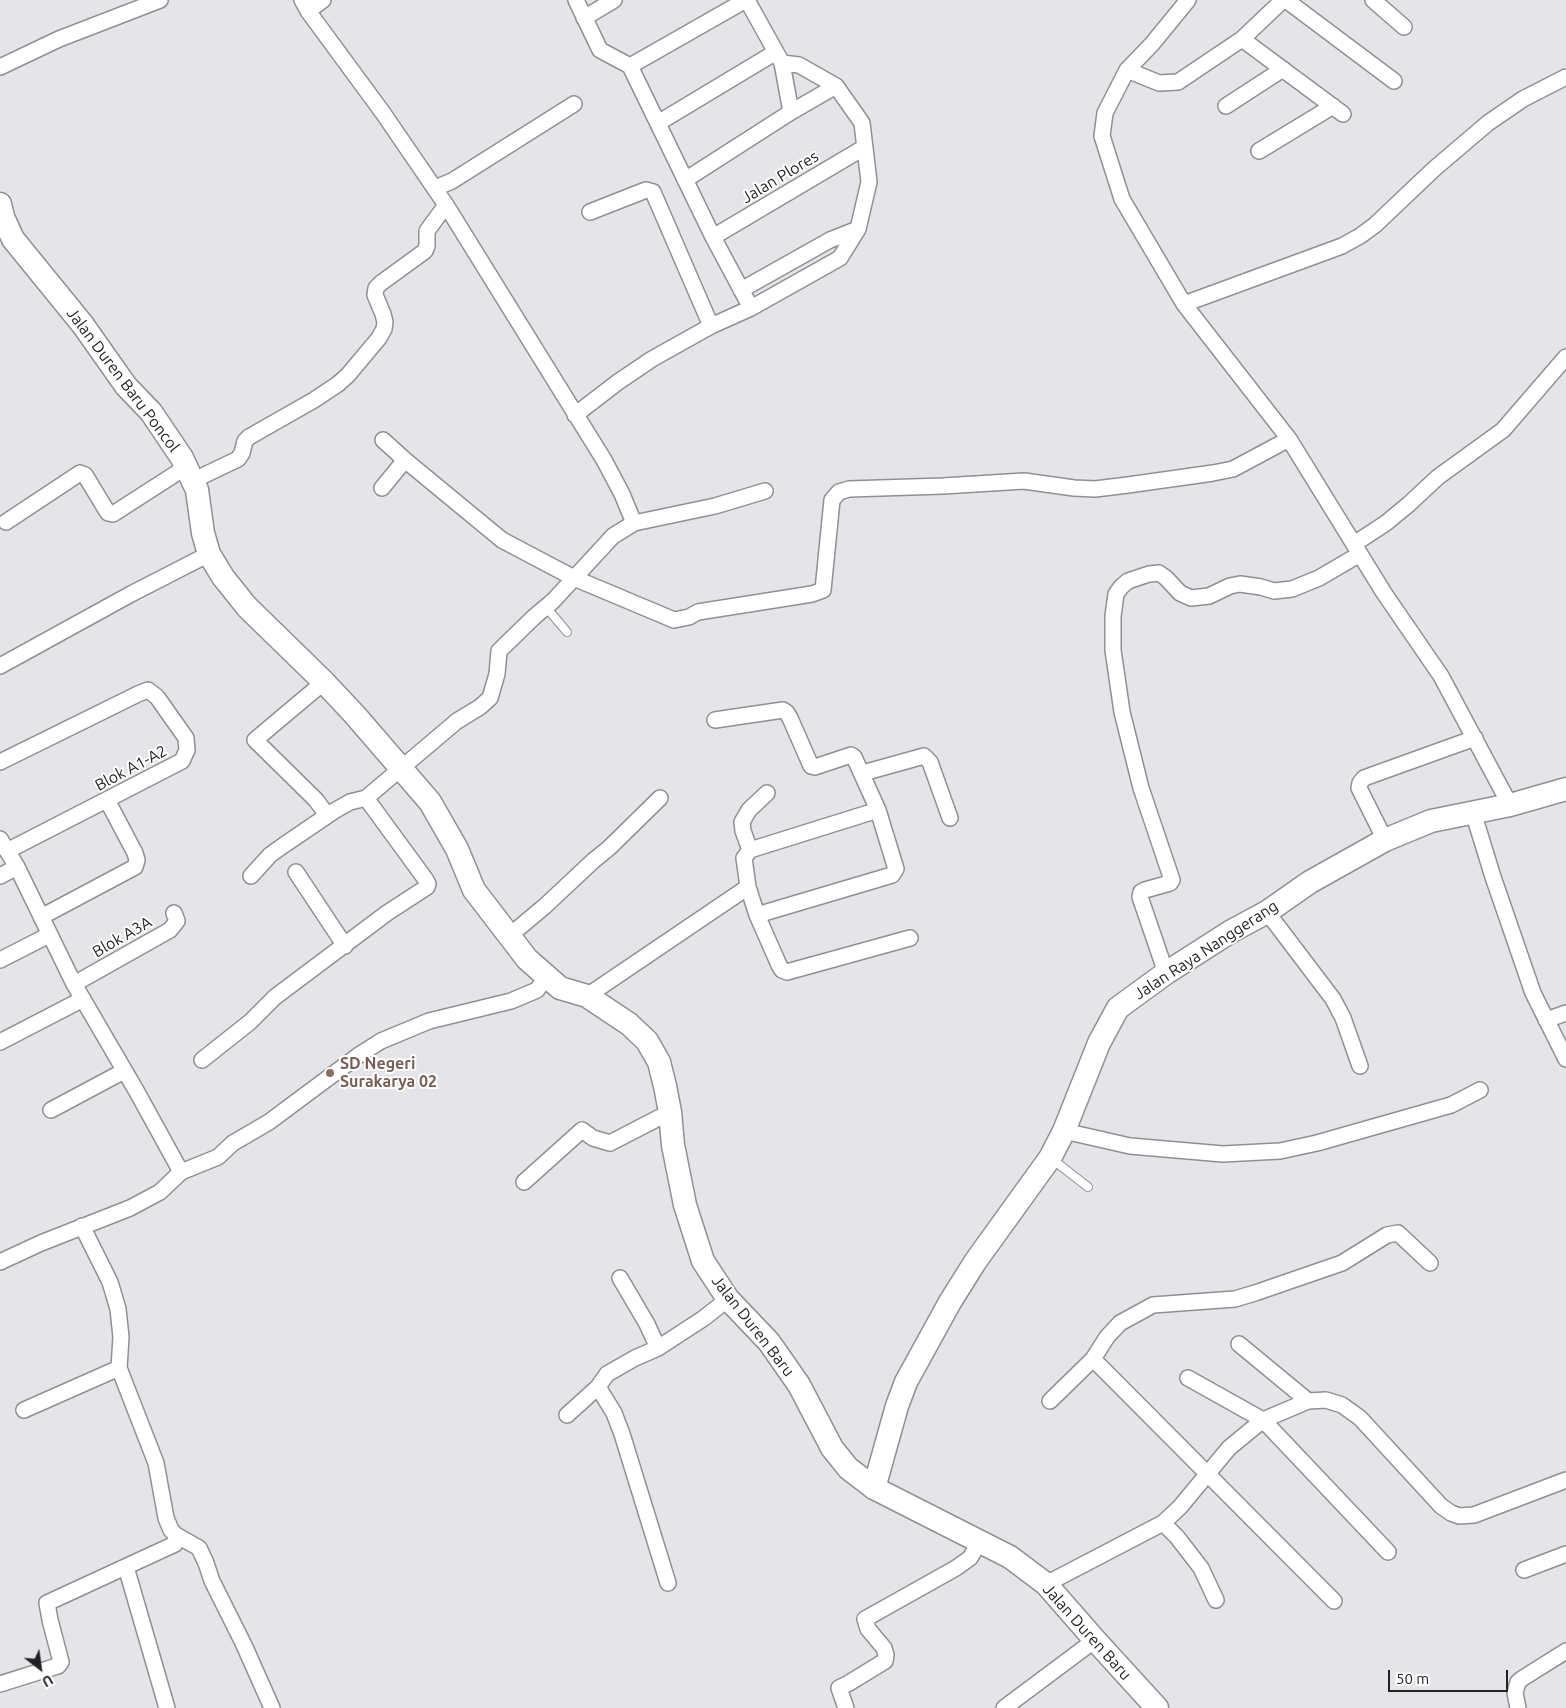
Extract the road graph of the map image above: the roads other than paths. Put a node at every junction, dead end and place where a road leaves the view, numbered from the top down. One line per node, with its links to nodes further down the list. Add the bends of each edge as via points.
1 (160, 0): 15 (street, via 59,39)
2 (323, 0): 9 (street)
3 (576, 0): 10 (street)
4 (614, 0): 10 (street)
5 (746, 0): 13 (street); 14 (street)
6 (1188, 0): 17 (street)
7 (1285, 0): 12 (street); 19 (street)
8 (1373, 0): 11 (street)
9 (305, 5): 28 (street)
10 (584, 18): 14 (street, via 600,50)
11 (1404, 27)
12 (1242, 39): 16 (street); 17 (street, via 1178,82 1159,83)
13 (779, 58): 20 (street, via 799,65); 23 (street); 24 (street)
14 (630, 66): 24 (street)
15 (0, 68)
16 (1283, 69): 22 (street); 26 (street, via 1338,110)
17 (1126, 70): 35 (street, via 1105,114 1102,136 1122,199)
18 (1566, 76): 35 (street, via 1488,123 1360,236 1342,246)
19 (1394, 81)
20 (836, 86): 23 (street); 25 (street, via 862,124)
21 (574, 104): 28 (street, via 452,181)
22 (1226, 106)
23 (791, 112): 27 (street)
24 (658, 123): 27 (street)
25 (865, 147): 32 (street, via 869,182); 33 (street, Jalan Plores)
26 (1259, 151)
27 (685, 180): 33 (street)
28 (435, 188): 30 (street)
29 (0, 204): 43 (street, Jalan Duren Baru Poncol, via 13,239 83,325 126,386 151,412)
30 (446, 205): 39 (street); 43 (street, via 427,232 425,251 376,288 375,296 384,314 384,330 348,375 314,400 249,436 238,459)
31 (590, 212): 37 (street, via 646,190 653,192)
32 (858, 229): 34 (street, via 830,240); 36 (street, via 840,258)
33 (713, 237): 34 (street)
34 (741, 290): 36 (street)
35 (1184, 304): 40 (street)
36 (751, 308): 37 (street)
37 (711, 326): 39 (street, via 652,359)
38 (1566, 357): 48 (street, via 1503,430 1438,477)
39 (575, 415): 47 (street, via 604,460)
40 (1290, 439): 48 (street); 50 (street, via 1233,469 1128,485 1074,488 1024,481 839,492 832,500 825,584 817,594 698,612 674,620)
41 (383, 440): 42 (street)
42 (405, 460): 44 (street); 50 (street, via 502,540)
43 (189, 474): 46 (street, via 113,514 108,513 85,475 80,473); 49 (street, Jalan Duren Baru Poncol, via 197,490)
44 (382, 488)
45 (764, 491): 47 (street, via 715,506)
46 (6, 522)
47 (634, 523): 50 (street, via 613,536)
48 (1357, 549): 56 (street, via 1441,676); 87 (street, via 1319,578 1292,589 1274,591 1240,584 1209,596 1191,598 1180,593 1159,574 1149,574 1128,581 1116,594 1113,650 1122,712 1141,788 1172,880 1141,892 1140,897)
49 (209, 554): 53 (street); 54 (street, Jalan Duren Baru Poncol, via 247,607)
50 (574, 578): 51 (street)
51 (546, 607): 52 (lane); 58 (street, via 499,651 490,698 457,721)
52 (567, 632)
53 (0, 666)
54 (324, 682): 58 (street, Jalan Duren Baru Poncol); 68 (street, via 255,740)
55 (715, 720): 59 (street, via 782,710 787,713 811,766 851,755)
56 (1475, 738): 65 (street); 70 (street, via 1364,778 1360,788)
57 (0, 762): 64 (street, Blok A1-A2, via 148,690 157,696 186,738 187,750 182,760)
58 (402, 768): 62 (street); 83 (street, Jalan Duren Baru, via 430,802 457,849 474,890)
59 (863, 774): 66 (street); 69 (street, via 924,756 930,762)
60 (1566, 789): 65 (street, Jalan Raya Nanggerang)
61 (767, 793): 72 (street, via 748,810 742,822)
62 (366, 798): 68 (street, via 350,802); 85 (street, via 428,884)
63 (660, 798): 83 (street, via 609,848)
64 (107, 800): 71 (street, Blok A1-A2); 81 (street, via 138,860 135,867)
65 (1510, 805): 67 (street, Jalan Raya Nanggerang)
66 (878, 810): 72 (street); 80 (street, via 896,869 892,875)
67 (1473, 812): 70 (street, Jalan Raya Nanggerang, via 1431,821); 93 (street, via 1520,956)
68 (327, 815): 76 (street, via 277,850)
69 (950, 818)
70 (1385, 840): 78 (street, Jalan Raya Nanggerang, via 1310,882)
71 (3, 845): 73 (street)
72 (750, 850): 77 (street, via 744,858)
73 (16, 867): 75 (street); 81 (street)
74 (296, 872): 85 (street)
75 (0, 876)
76 (251, 876)
77 (748, 887): 80 (street); 90 (street)
78 (1267, 912): 87 (street, Jalan Raya Nanggerang); 97 (street, via 1333,999)
79 (174, 913): 89 (street, Blok A3A, via 177,920 170,930)
80 (757, 915): 84 (street, via 779,966 787,972)
81 (41, 917): 82 (street)
82 (49, 936): 86 (street); 89 (street)
83 (508, 936): 88 (street, Jalan Duren Baru)
84 (910, 938)
85 (344, 946): 96 (street, via 275,997 250,1022)
86 (0, 960)
87 (1166, 973): 102 (street, Jalan Raya Nanggerang, via 1118,1008 1099,1043)
88 (546, 976): 90 (street, Jalan Duren Baru, via 560,988); 104 (street, via 537,990 512,1000 438,1018 381,1041 269,1122 233,1143 218,1157)
89 (74, 984): 91 (street)
90 (587, 996): 101 (street, Jalan Duren Baru, via 648,1041 659,1062)
91 (83, 999): 94 (street); 98 (street)
92 (1566, 1013): 93 (street)
93 (1546, 1020): 95 (street)
94 (0, 1042)
95 (1566, 1059)
96 (202, 1060)
97 (1360, 1066)
98 (124, 1071): 100 (street); 104 (street)
99 (1480, 1090): 102 (street, via 1451,1105 1280,1151 1223,1154 1130,1146)
100 (51, 1110)
101 (670, 1112): 105 (street, via 610,1143 593,1138 582,1130); 111 (street, Jalan Duren Baru, via 685,1205 703,1261)
102 (1064, 1131): 103 (street, Jalan Raya Nanggerang)
103 (1050, 1158): 106 (lane); 125 (street, Jalan Raya Nanggerang, via 975,1262 906,1382)
104 (181, 1172): 107 (street, via 160,1192 130,1208)
105 (524, 1182)
106 (1088, 1187)
107 (82, 1226): 108 (street); 115 (street, via 110,1282 118,1309 121,1337)
108 (0, 1262)
109 (1430, 1263): 114 (street, via 1398,1233 1387,1235 1342,1263 1235,1299 1153,1305 1120,1322)
110 (620, 1278): 113 (street)
111 (728, 1299): 113 (street); 125 (street, Jalan Duren Baru, via 769,1342 799,1384 832,1448 848,1468)
112 (1239, 1344): 119 (street)
113 (658, 1348): 117 (street, via 607,1374)
114 (1093, 1359): 118 (street); 123 (street)
115 (119, 1368): 120 (street); 127 (street, via 156,1463 166,1518)
116 (1188, 1378): 122 (street)
117 (598, 1387): 121 (street); 133 (street, via 622,1434)
118 (1050, 1401)
119 (1308, 1401): 122 (street); 124 (street, via 1326,1400 1342,1405 1360,1418 1441,1506 1459,1516 1474,1515)
120 (24, 1410)
121 (567, 1415)
122 (1263, 1420): 123 (street, via 1229,1448); 129 (street)
123 (1207, 1474): 126 (street); 136 (street)
124 (1566, 1480)
125 (874, 1488): 128 (street, Jalan Duren Baru)
126 (1165, 1521): 134 (street); 135 (street, via 1201,1568)
127 (176, 1535): 131 (street, via 176,1544); 141 (street, via 199,1548)
128 (980, 1541): 134 (street, Jalan Duren Baru, via 1010,1556); 142 (street, via 970,1558 956,1568 865,1619 868,1629 884,1648 885,1661 839,1688)
129 (1388, 1552)
130 (1566, 1554): 132 (street)
131 (126, 1568): 139 (street, via 47,1603 61,1662 58,1666); 140 (street)
132 (1524, 1570)
133 (668, 1583)
134 (1046, 1584): 137 (street, Jalan Duren Baru)
135 (1216, 1600)
136 (1334, 1601)
137 (1095, 1640): 143 (street); 144 (street, Jalan Duren Baru)
138 (1566, 1652): 145 (street, via 1518,1682 1515,1693)
139 (0, 1684)
140 (167, 1708)
141 (272, 1708)
142 (846, 1708)
143 (1004, 1708)
144 (1156, 1708)
145 (1518, 1708)

